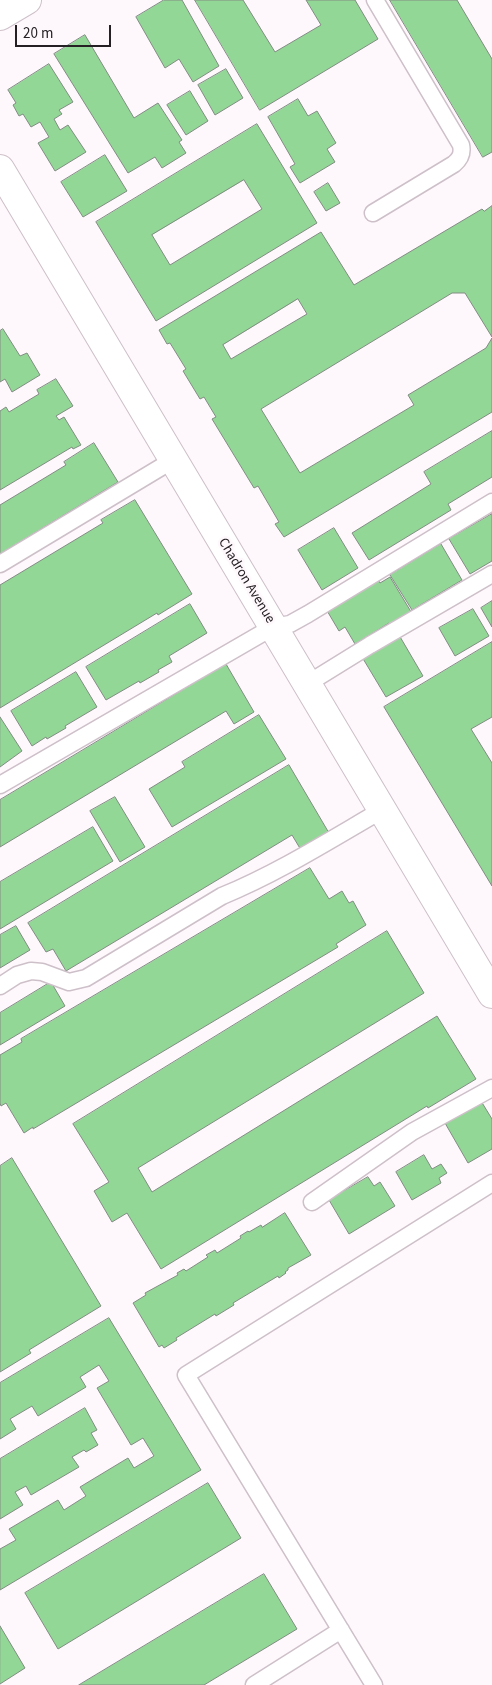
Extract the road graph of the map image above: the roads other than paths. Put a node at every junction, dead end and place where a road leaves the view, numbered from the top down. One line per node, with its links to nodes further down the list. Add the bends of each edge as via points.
1 (27, 0): 3 (street)
2 (375, 0): 5 (lane, via 462,150 454,164)
3 (0, 16)
4 (0, 169): 6 (street, Chadron Avenue)
5 (373, 213)
6 (173, 460): 8 (lane); 10 (street, Chadron Avenue)
7 (492, 502): 10 (lane, via 308,614 290,624)
8 (0, 564)
9 (492, 574): 11 (lane)
10 (273, 627): 11 (street, Chadron Avenue); 12 (lane)
11 (307, 684): 13 (street, Chadron Avenue)
12 (0, 785)
13 (382, 810): 14 (lane, via 222,896 86,978 69,982 31,971); 15 (street, Chadron Avenue)
14 (0, 986)
15 (492, 994)
16 (492, 1088): 18 (lane, via 412,1132)
17 (492, 1183): 19 (lane, via 186,1376)
18 (312, 1202)
19 (341, 1630): 20 (lane); 21 (lane)
20 (254, 1685)
21 (374, 1685)

